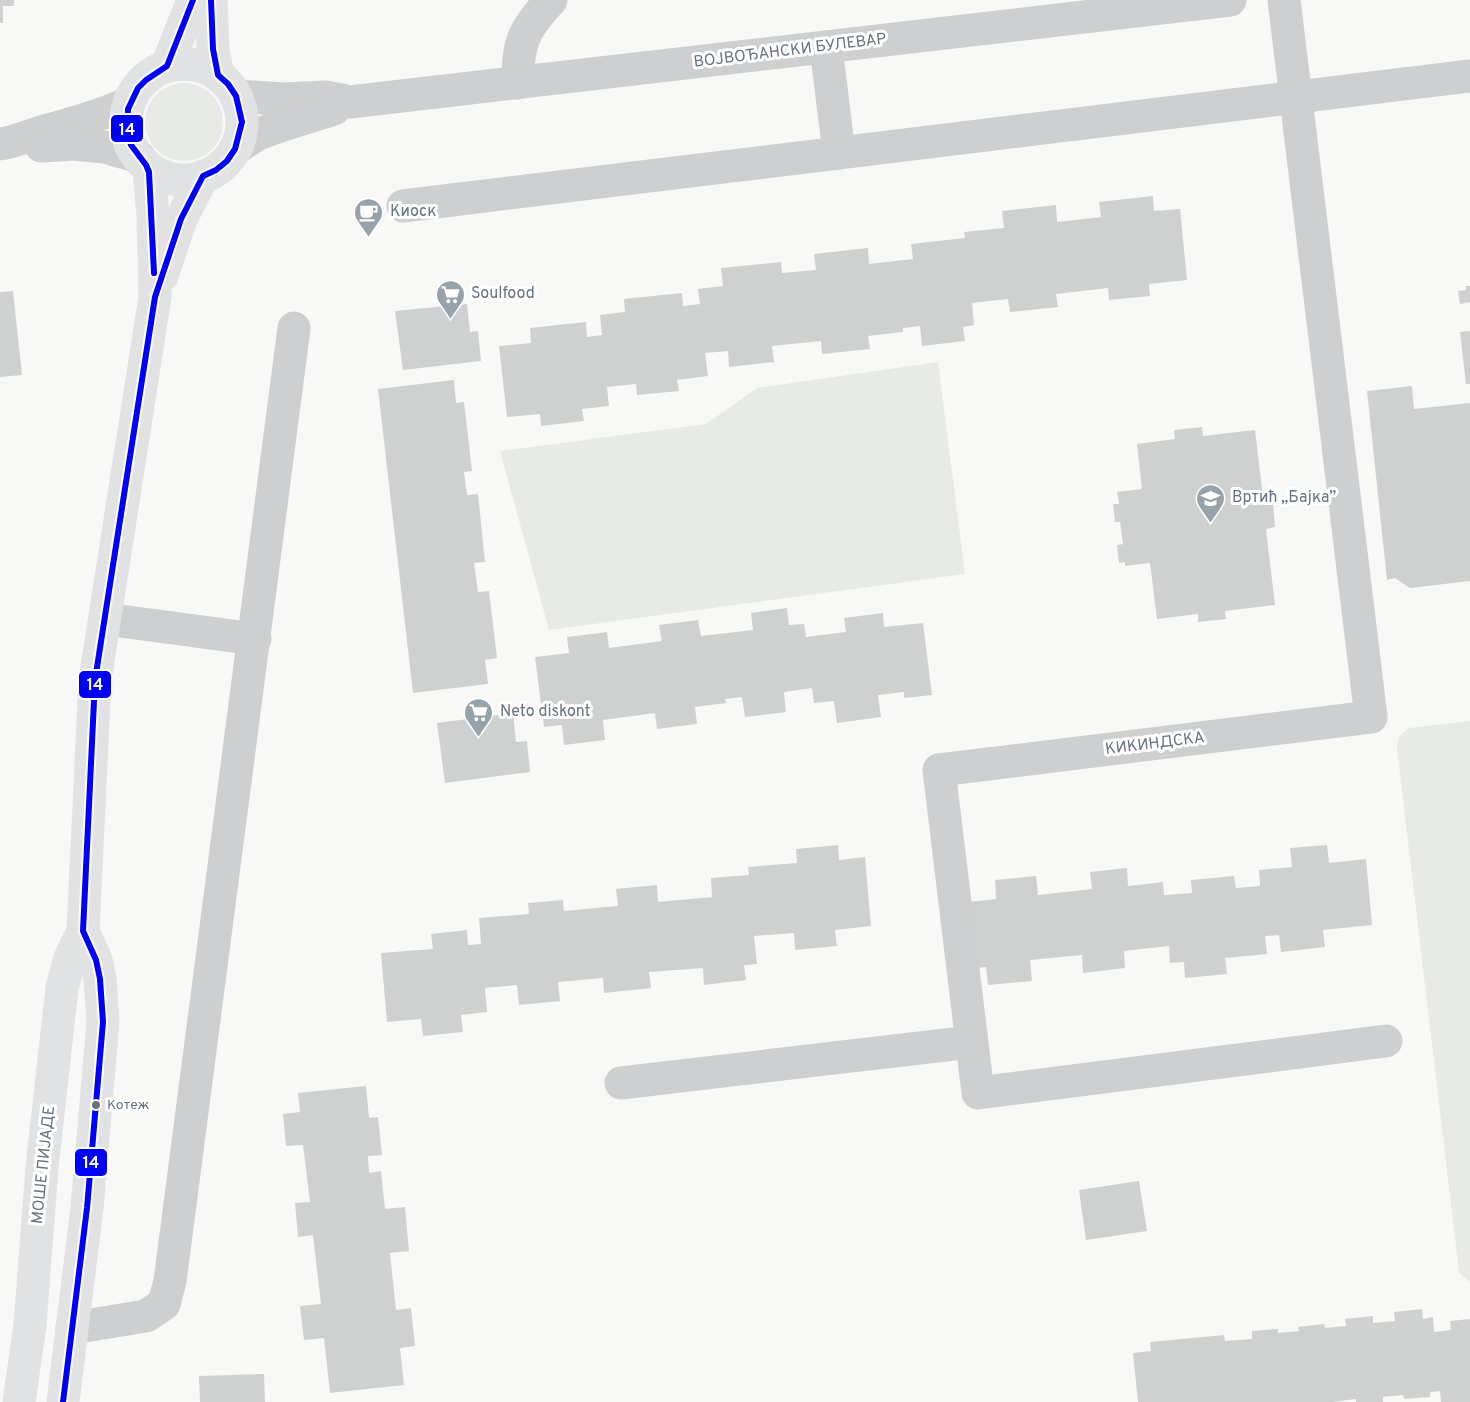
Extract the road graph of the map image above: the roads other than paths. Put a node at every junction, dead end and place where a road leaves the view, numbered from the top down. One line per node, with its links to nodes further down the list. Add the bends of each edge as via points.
1 (193, 0): 7 (main road)
2 (211, 0): 10 (main road, via 213,49)
3 (551, 0): 9 (street, via 525,33 518,58)
4 (1230, 0): 6 (street, ВОЈВОЂАНСКИ БУЛЕВАР)
5 (1284, 0): 11 (street)
6 (826, 47): 9 (street, ВОЈВОЂАНСКИ БУЛЕВАР); 16 (street)
7 (167, 66): 10 (main road, via 207,68); 13 (main road, via 144,80)
8 (1470, 76): 11 (street)
9 (518, 82): 12 (street, ВОЈВОЂАНСКИ БУЛЕВАР)
10 (227, 86): 12 (street, ВОЈВОЂАНСКИ БУЛЕВАР, via 285,99 326,97); 15 (main road, via 240,109 242,122)
11 (1296, 97): 16 (street); 26 (street, КИКИНДСКА, via 1371,717 939,770)
12 (350, 102): 15 (street, ВОЈВОЂАНСКИ БУЛЕВАР, via 258,134)
13 (129, 103): 14 (street, via 91,119); 17 (main road, via 127,131 131,145)
14 (8, 143): 17 (street, via 104,147)
15 (235, 149): 18 (main road, via 216,170)
16 (839, 153): 19 (street)
17 (144, 163): 18 (main road, via 175,179); 20 (main road, МОШЕ ПИЈАДЕ, via 153,215)
18 (203, 176): 20 (main road, МОШЕ ПИЈАДЕ, via 181,219)
19 (403, 206)
20 (154, 297): 22 (main road, МОШЕ ПИЈАДЕ)
21 (294, 328): 23 (street)
22 (105, 619): 23 (street); 24 (main road, МОШЕ ПИЈАДЕ, via 95,680)
23 (255, 639): 28 (street, via 164,1304 146,1316)
24 (83, 931): 28 (main road, МОШЕ ПИЈАДЕ, via 96,960 103,1022); 29 (main road, МОШЕ ПИЈАДЕ, via 62,988)
25 (1386, 1041): 26 (street, via 978,1093)
26 (971, 1042): 27 (street)
27 (621, 1083)
28 (72, 1328): 30 (main road, МОШЕ ПИЈАДЕ)
29 (19, 1402)
30 (63, 1402)

